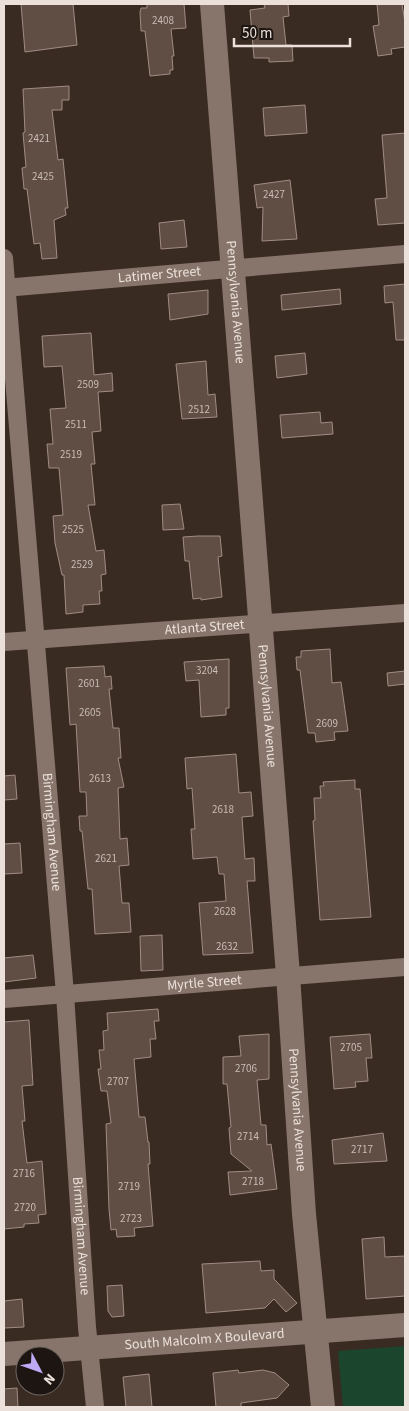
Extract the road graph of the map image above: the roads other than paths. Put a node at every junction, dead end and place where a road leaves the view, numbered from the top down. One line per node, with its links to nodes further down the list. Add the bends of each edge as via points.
1 (212, 4): 4 (street, Pennsylvania Avenue)
2 (405, 254): 4 (street, Latimer Street)
3 (4, 258): 5 (street, Birmingham Avenue)
4 (231, 269): 5 (street, Latimer Street); 7 (street, Pennsylvania Avenue)
5 (5, 288): 8 (street, Birmingham Avenue)
6 (405, 613): 7 (street, Atlanta Street)
7 (259, 625): 8 (street, Atlanta Street); 11 (street, Pennsylvania Avenue)
8 (36, 640): 9 (street, Atlanta Street); 12 (street, Birmingham Avenue)
9 (4, 642)
10 (405, 967): 11 (street, Myrtle Street)
11 (288, 975): 12 (street, Myrtle Street); 15 (street, Pennsylvania Avenue, via 304,1214)
12 (65, 994): 13 (street, Myrtle Street); 16 (street, Birmingham Avenue)
13 (4, 999)
14 (405, 1325): 15 (street, South Malcolm X Boulevard)
15 (316, 1332): 16 (street, South Malcolm X Boulevard); 19 (street, Pennsylvania Avenue)
16 (90, 1349): 17 (street, South Malcolm X Boulevard); 18 (street, Birmingham Avenue)
17 (4, 1354)
18 (95, 1407)
19 (323, 1407)

